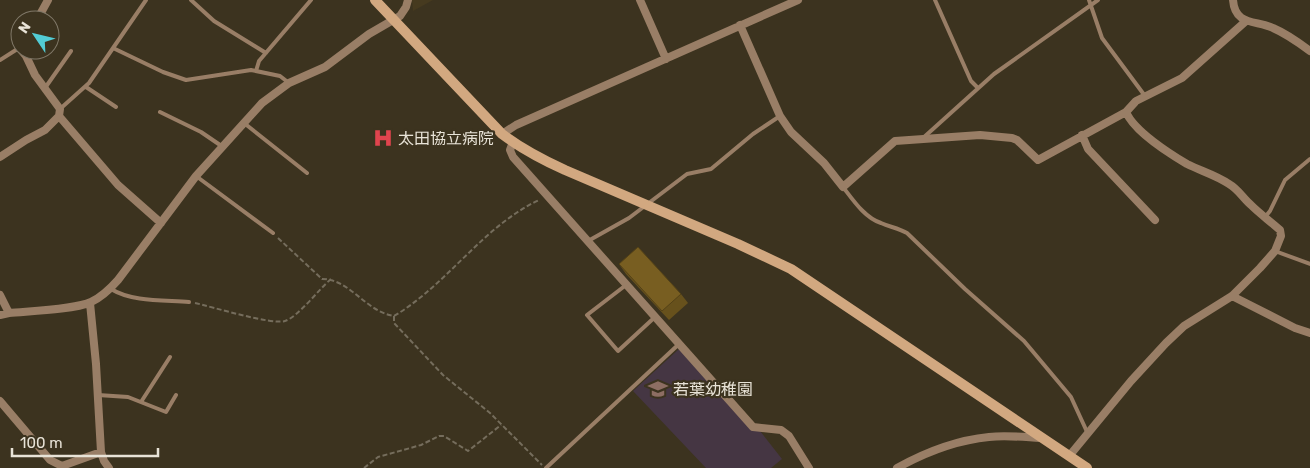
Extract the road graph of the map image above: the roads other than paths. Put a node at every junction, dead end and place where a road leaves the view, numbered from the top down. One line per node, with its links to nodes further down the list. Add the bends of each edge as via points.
1 (146, 0): 15 (lane)
2 (191, 0): 18 (lane, via 214,22)
3 (311, 0): 18 (lane)
4 (375, 0): 12 (street)
5 (408, 0): 12 (street, via 404,11)
6 (640, 0): 19 (street)
7 (798, 0): 14 (street)
8 (935, 0): 25 (lane)
9 (1098, 0): 11 (lane)
10 (1234, 0): 13 (street, via 1237,14)
11 (1090, 2): 25 (lane); 26 (lane, via 1102,38)
12 (394, 20): 22 (street, via 369,34 325,67); 33 (street)
13 (1246, 21): 17 (street, via 1271,27); 26 (street, via 1182,78)
14 (740, 25): 19 (street); 31 (street)
15 (113, 48): 21 (lane, via 186,80); 23 (lane)
16 (71, 50): 24 (lane)
17 (1310, 50)
18 (266, 53): 21 (lane)
19 (666, 59): 33 (street)
20 (28, 60): 24 (street)
21 (256, 71): 22 (lane, via 280,76)
22 (289, 83): 32 (street, via 269,97)
23 (86, 86): 27 (lane); 28 (lane)
24 (45, 88): 28 (street)
25 (977, 88): 35 (lane)
26 (1145, 96): 30 (street)
27 (116, 107)
28 (59, 112): 38 (street, via 45,130); 46 (street, via 118,185)
29 (160, 112): 37 (lane)
30 (1126, 112): 34 (street); 44 (street, via 1139,129 1168,152 1228,183)
31 (780, 116): 42 (street); 43 (lane, via 711,169 687,174)
32 (244, 123): 37 (street); 40 (lane)
33 (502, 134): 36 (street)
34 (1082, 135): 35 (street, via 1038,160 1012,138 980,135); 45 (street, via 1088,148)
35 (921, 140): 42 (street, via 895,141)
36 (512, 142): 43 (street, via 540,158); 48 (street, via 513,158)
37 (223, 146): 41 (street)
38 (0, 157)
39 (1310, 159): 44 (lane, via 1285,180)
40 (307, 173)
41 (196, 176): 46 (street); 47 (lane)
42 (843, 187): 67 (lane, via 878,223 907,233 965,290 1024,341 1071,397)
43 (646, 204): 48 (lane, via 629,218); 68 (street, via 792,269)
44 (1265, 216): 49 (street, via 1280,230)
45 (1155, 220)
46 (161, 223): 52 (street)
47 (273, 233)
48 (588, 241): 51 (street)
49 (1275, 251): 50 (lane); 54 (street)
50 (1310, 264)
51 (627, 285): 59 (street); 59 (lane, via 587,315 618,351)
52 (111, 288): 55 (lane, via 119,294); 56 (street)
53 (0, 295): 57 (street)
54 (1232, 296): 60 (street); 67 (street, via 1172,337)
55 (189, 302)
56 (90, 303): 57 (street); 63 (street)
57 (9, 313): 58 (street)
58 (0, 315)
59 (655, 317): 61 (street)
60 (1310, 333)
61 (679, 344): 72 (lane); 73 (street, via 753,427 781,430 789,436)
62 (170, 357): 66 (lane)
63 (98, 395): 66 (lane, via 128,397); 69 (street)
64 (176, 395): 66 (lane, via 166,412)
65 (0, 401): 69 (street, via 50,460 62,466)
66 (141, 402)
67 (1088, 434): 70 (street)
68 (1042, 438): 70 (street); 74 (street, via 987,437 952,445)
69 (101, 452): 71 (street)
70 (1070, 455): 75 (street)
71 (109, 468)
72 (546, 468)
73 (809, 468)
74 (897, 468)
75 (1087, 468)

